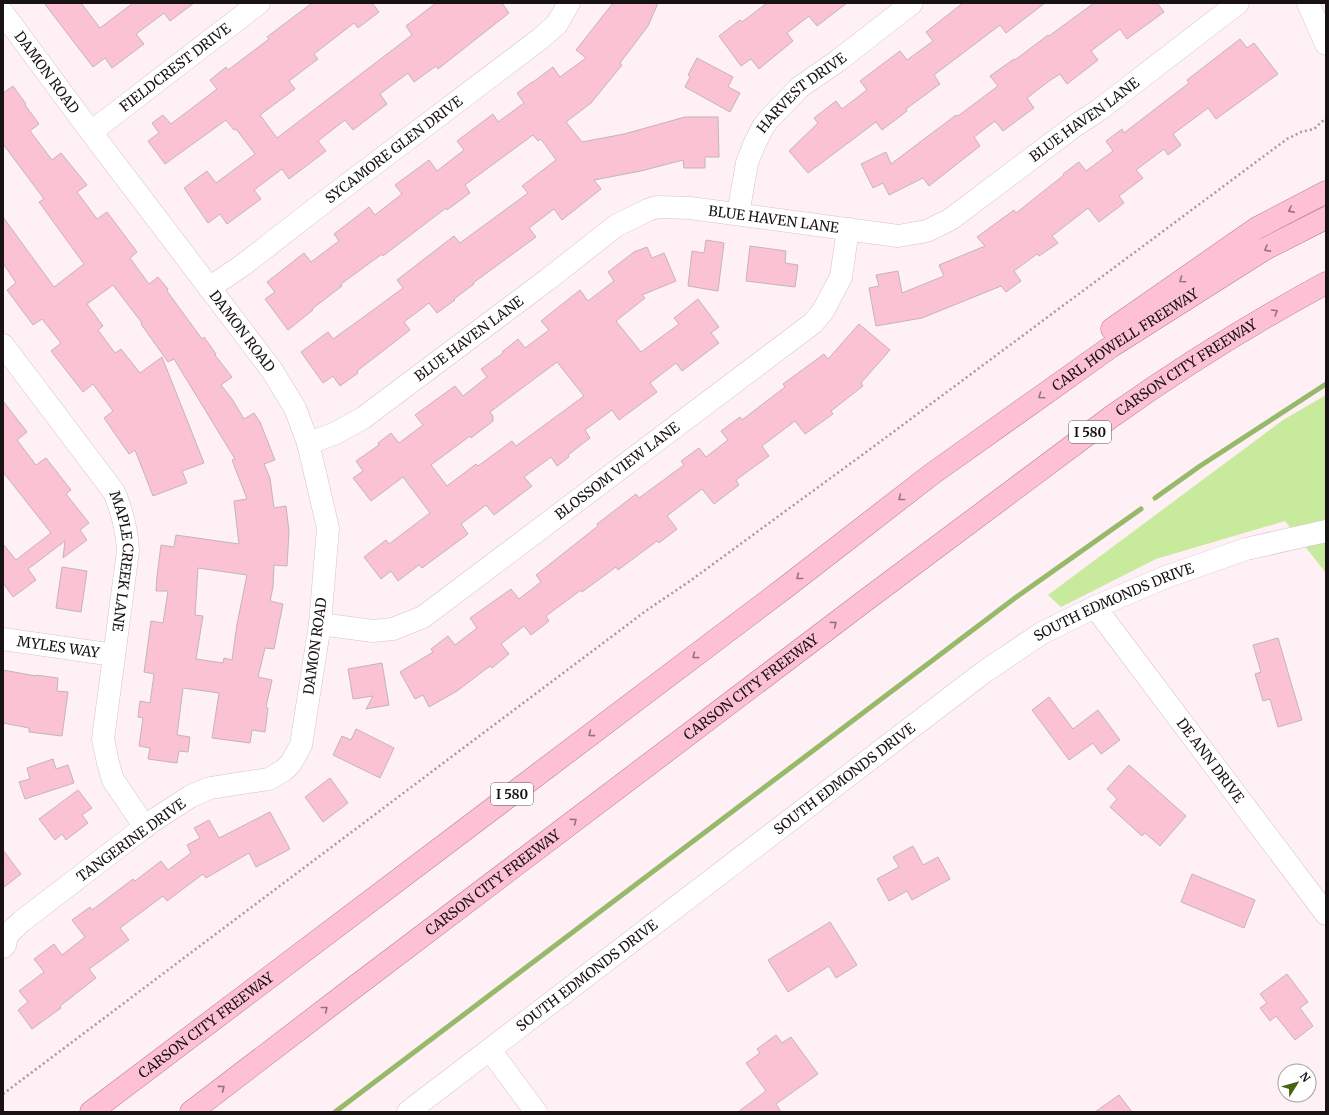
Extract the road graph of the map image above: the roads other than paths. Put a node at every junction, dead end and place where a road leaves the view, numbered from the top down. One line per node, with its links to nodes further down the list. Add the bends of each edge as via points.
1 (259, 3): 8 (street, FIELDCREST DRIVE)
2 (570, 3): 14 (street, SYCAMORE GLEN DRIVE, via 557,24 540,39)
3 (912, 3): 10 (street, HARVEST DRIVE, via 800,87 770,118 747,163)
4 (1238, 3): 12 (street, BLUE HAVEN LANE, via 951,219 927,231 898,236)
5 (1308, 3): 7 (street)
6 (3, 13): 8 (street, DAMON ROAD)
7 (1326, 44)
8 (90, 132): 14 (street, DAMON ROAD)
9 (1326, 192): 18 (highway, one-way to 18, via 1257,228 990,415)
10 (738, 214): 12 (street, BLUE HAVEN LANE); 17 (street, BLUE HAVEN LANE, via 690,208 657,208 617,225 364,418 334,434)
11 (1326, 218): 18 (highway, CARL HOWELL FREEWAY / I 580, one-way to 18, via 1265,249 1112,346)
12 (848, 229): 22 (street, BLOSSOM VIEW LANE, via 841,277 824,311 813,323 423,617 393,629 373,631)
13 (1326, 283): 20 (highway, CARSON CITY FREEWAY / I 580, one-way to 13, via 1146,392 1241,332)
14 (210, 288): 17 (street, DAMON ROAD, via 271,369 295,408)
15 (1326, 300): 20 (highway, via 1256,339 1172,391 1060,465)
16 (3, 345): 24 (street, MAPLE CREEK LANE, via 114,492 123,515 128,551)
17 (308, 442): 22 (street, DAMON ROAD, via 328,528)
18 (932, 474): 30 (highway, CARSON CITY FREEWAY / I 580, one-way to 30)
19 (1326, 530): 21 (street, SOUTH EDMONDS DRIVE, via 1246,549 1166,577)
20 (866, 600): 31 (highway, CARSON CITY FREEWAY / I 580, one-way to 20)
21 (1095, 607): 27 (street, DE ANN DRIVE); 29 (street, SOUTH EDMONDS DRIVE, via 1042,633 984,672)
22 (320, 624): 25 (street, DAMON ROAD)
23 (3, 639): 24 (street, MYLES WAY)
24 (114, 655): 26 (street, MAPLE CREEK LANE, via 103,739 113,780)
25 (307, 707): 26 (street, TANGERINE DRIVE, via 301,745 284,770 270,779 210,788 191,796)
26 (145, 827): 28 (street, TANGERINE DRIVE, via 22,921 6,935)
27 (1326, 914)
28 (3, 947)
29 (490, 1050): 32 (street, SOUTH EDMONDS DRIVE); 33 (street)
30 (91, 1112)
31 (191, 1112)
32 (408, 1112)
33 (536, 1112)

